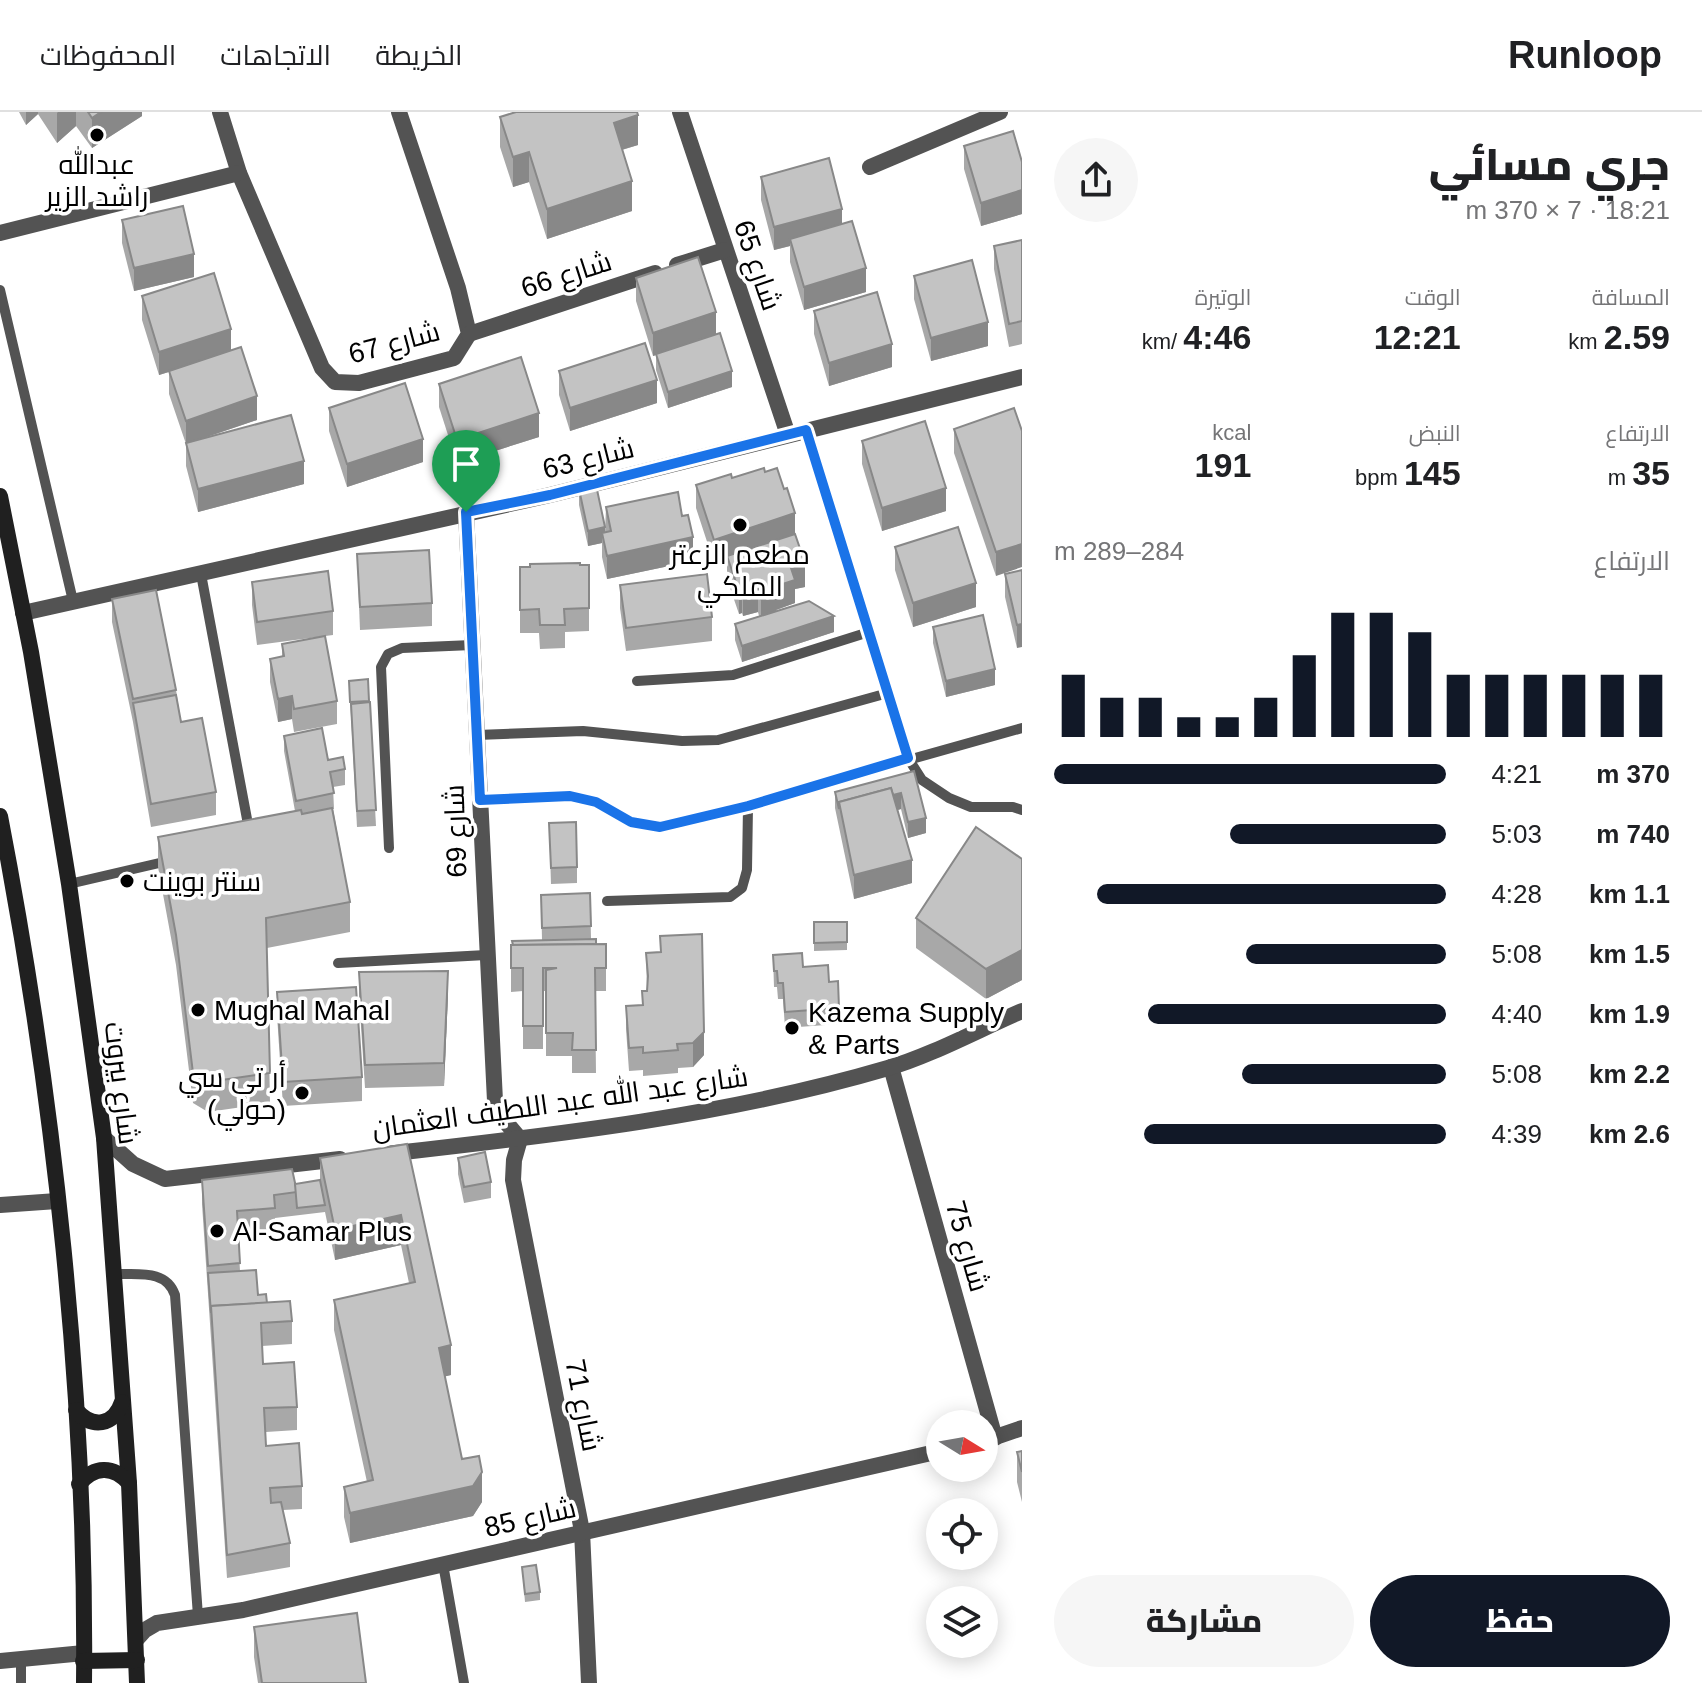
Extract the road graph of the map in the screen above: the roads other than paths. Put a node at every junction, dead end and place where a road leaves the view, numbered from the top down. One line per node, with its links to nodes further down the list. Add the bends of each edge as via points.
1 (220, 112): 6 (street, شارع 67)
2 (399, 112): 10 (street, شارع 67)
3 (680, 112): 8 (street, شارع 65)
4 (1000, 112): 5 (street)
5 (870, 167)
6 (239, 173): 7 (street); 10 (street, شارع 67, via 322,368 335,382 359,383 454,358)
7 (0, 233)
8 (725, 250): 10 (street, شارع 66); 13 (street, شارع 65)
9 (0, 290): 17 (lane)
10 (469, 334)
11 (1022, 377): 12 (street, شارع 63)
12 (806, 430): 13 (street, شارع 63); 19 (lane)
13 (788, 435): 15 (street, شارع 63)
14 (0, 496): 18 (main road, شارع بيروت)
15 (466, 512): 16 (street, شارع 63); 20 (street, شارع 69)
16 (201, 574): 17 (street, شارع 63); 30 (lane, via 247,819 247,838)
17 (73, 601): 18 (street, شارع 63)
18 (23, 613): 33 (main road, شارع بيروت)
19 (869, 632): 21 (lane, via 733,675); 22 (lane)
20 (472, 645): 24 (street, شارع 69); 31 (lane, via 402,648 388,654 381,667)
21 (637, 681)
22 (888, 693): 24 (lane, via 718,740 583,731); 25 (lane)
23 (1022, 728): 25 (lane)
24 (477, 735): 26 (street, شارع 69)
25 (908, 758): 27 (lane); 28 (lane, via 922,780 949,798 971,807)
26 (480, 800): 27 (lane, via 570,796 596,802 631,822 660,827); 35 (street, شارع 69)
27 (748, 806): 34 (lane, via 747,870 742,888 730,897)
28 (1022, 810)
29 (0, 816): 41 (main road, via 20,919)
30 (239, 845)
31 (389, 848)
32 (173, 860): 33 (lane)
33 (69, 884): 39 (main road, شارع بيروت)
34 (607, 901)
35 (486, 955): 36 (lane); 40 (street, شارع 69, via 495,1101)
36 (338, 963)
37 (1022, 1011): 38 (street, شارع عبد الله عبد اللطيف العثمان)
38 (891, 1067): 40 (street, شارع عبد الله عبد اللطيف العثمان, via 753,1103); 46 (street, شارع 75)
39 (104, 1138): 40 (street, شارع عبد الله عبد اللطيف العثمان, via 133,1164 165,1179); 43 (main road, شارع بيروت)
40 (520, 1139): 52 (street, شارع 71, via 513,1180)
41 (57, 1201): 42 (street); 45 (main road)
42 (0, 1205)
43 (115, 1274): 44 (main road, شارع بيروت); 54 (lane, via 160,1276 175,1295)
44 (122, 1401): 45 (main road, via 119,1411 103,1423 92,1423); 50 (main road, شارع بيروت)
45 (76, 1410): 51 (main road)
46 (982, 1410)
47 (1022, 1428): 48 (street)
48 (998, 1436)
49 (926, 1454): 52 (street, شارع 85)
50 (129, 1483): 51 (main road, via 103,1469); 55 (main road, شارع بيروت)
51 (79, 1484): 56 (main road)
52 (582, 1531): 53 (street, شارع 85); 64 (street, شارع 71)
53 (443, 1564): 54 (street, شارع 85); 63 (lane)
54 (198, 1616): 55 (street, شارع 85, via 157,1623)
55 (136, 1640): 58 (main road, شارع بيروت)
56 (84, 1657): 57 (street); 58 (main road); 61 (main road)
57 (21, 1660): 59 (street); 60 (lane)
58 (137, 1660): 62 (main road, شارع بيروت)
59 (0, 1661)
60 (21, 1683)
61 (84, 1683)
62 (137, 1683)
63 (464, 1683)
64 (589, 1683)

